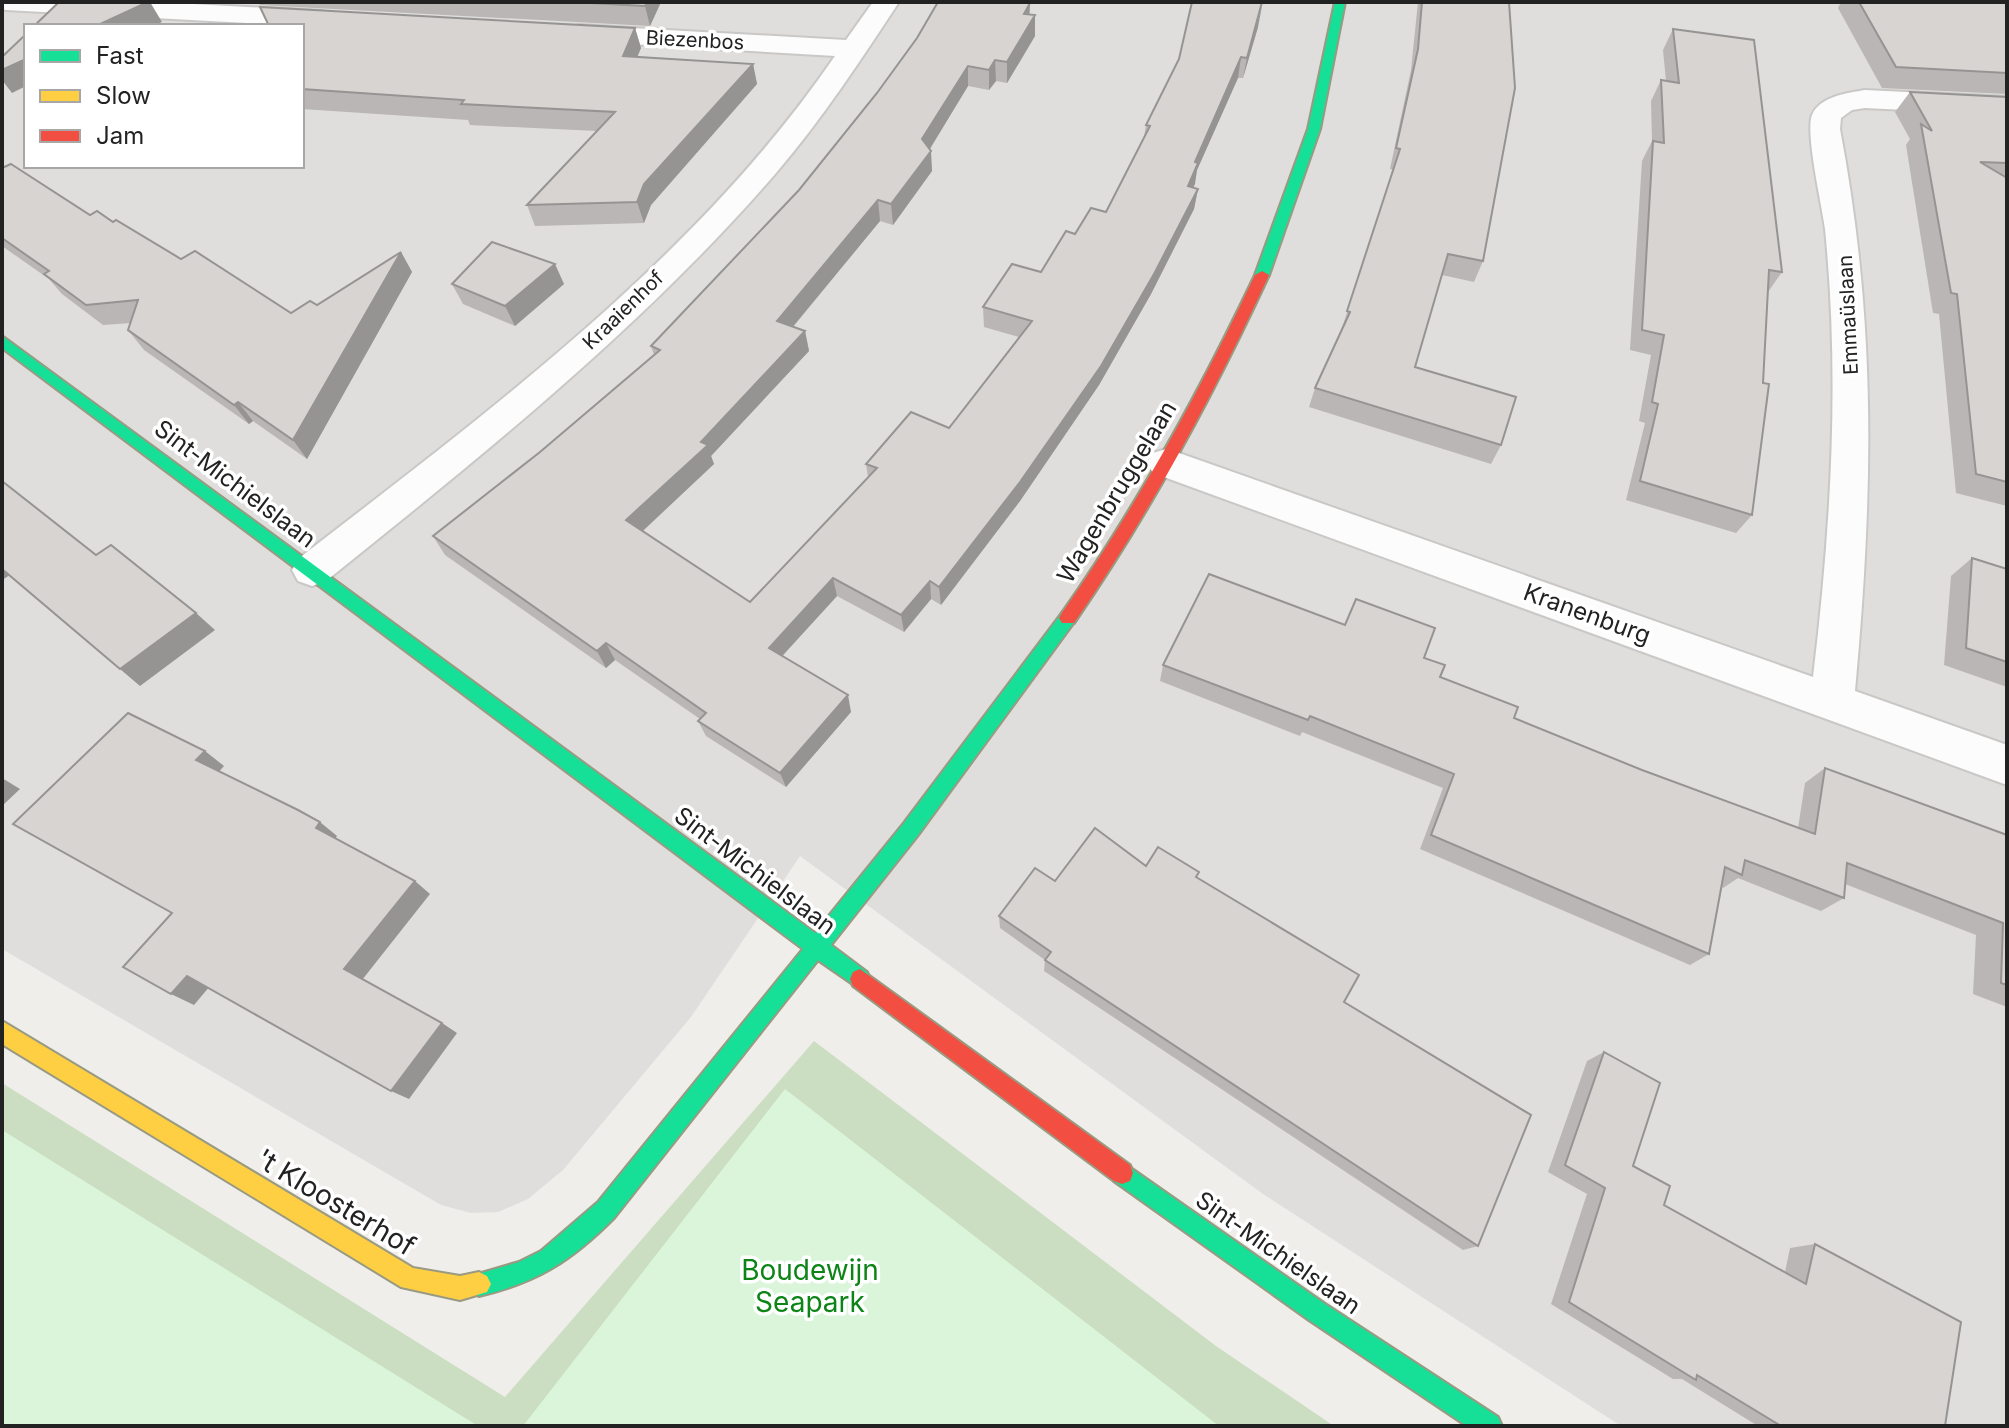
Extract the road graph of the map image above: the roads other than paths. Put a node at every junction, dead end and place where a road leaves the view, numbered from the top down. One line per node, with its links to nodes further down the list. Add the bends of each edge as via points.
1 (6, 2): 4 (street)
2 (886, 2): 6 (street, Kraaienhof)
3 (1340, 2): 9 (street, Wagenbruggelaan, via 1314,128 1287,210 1244,314)
4 (352, 21)
5 (557, 32): 6 (street, Biezenbos)
6 (856, 49): 10 (street, Kraaienhof, via 729,204 616,317 470,445)
7 (2007, 106): 11 (street, Emmaüslaan, via 1865,99 1843,103 1827,115 1844,237 1852,356 1848,548)
8 (2, 341): 10 (street, Sint-Michielslaan)
9 (1166, 463): 11 (street, Kranenburg); 13 (street, Wagenbruggelaan, via 1019,689)
10 (312, 570): 13 (street, Sint-Michielslaan)
11 (1832, 702): 12 (street, Kranenburg)
12 (2007, 765)
13 (817, 947): 14 (street, 't Kloosterhof, via 606,1210 569,1247 520,1276 460,1288 409,1279); 15 (street, Sint-Michielslaan, via 1317,1312)
14 (2, 1032)
15 (1489, 1426)

